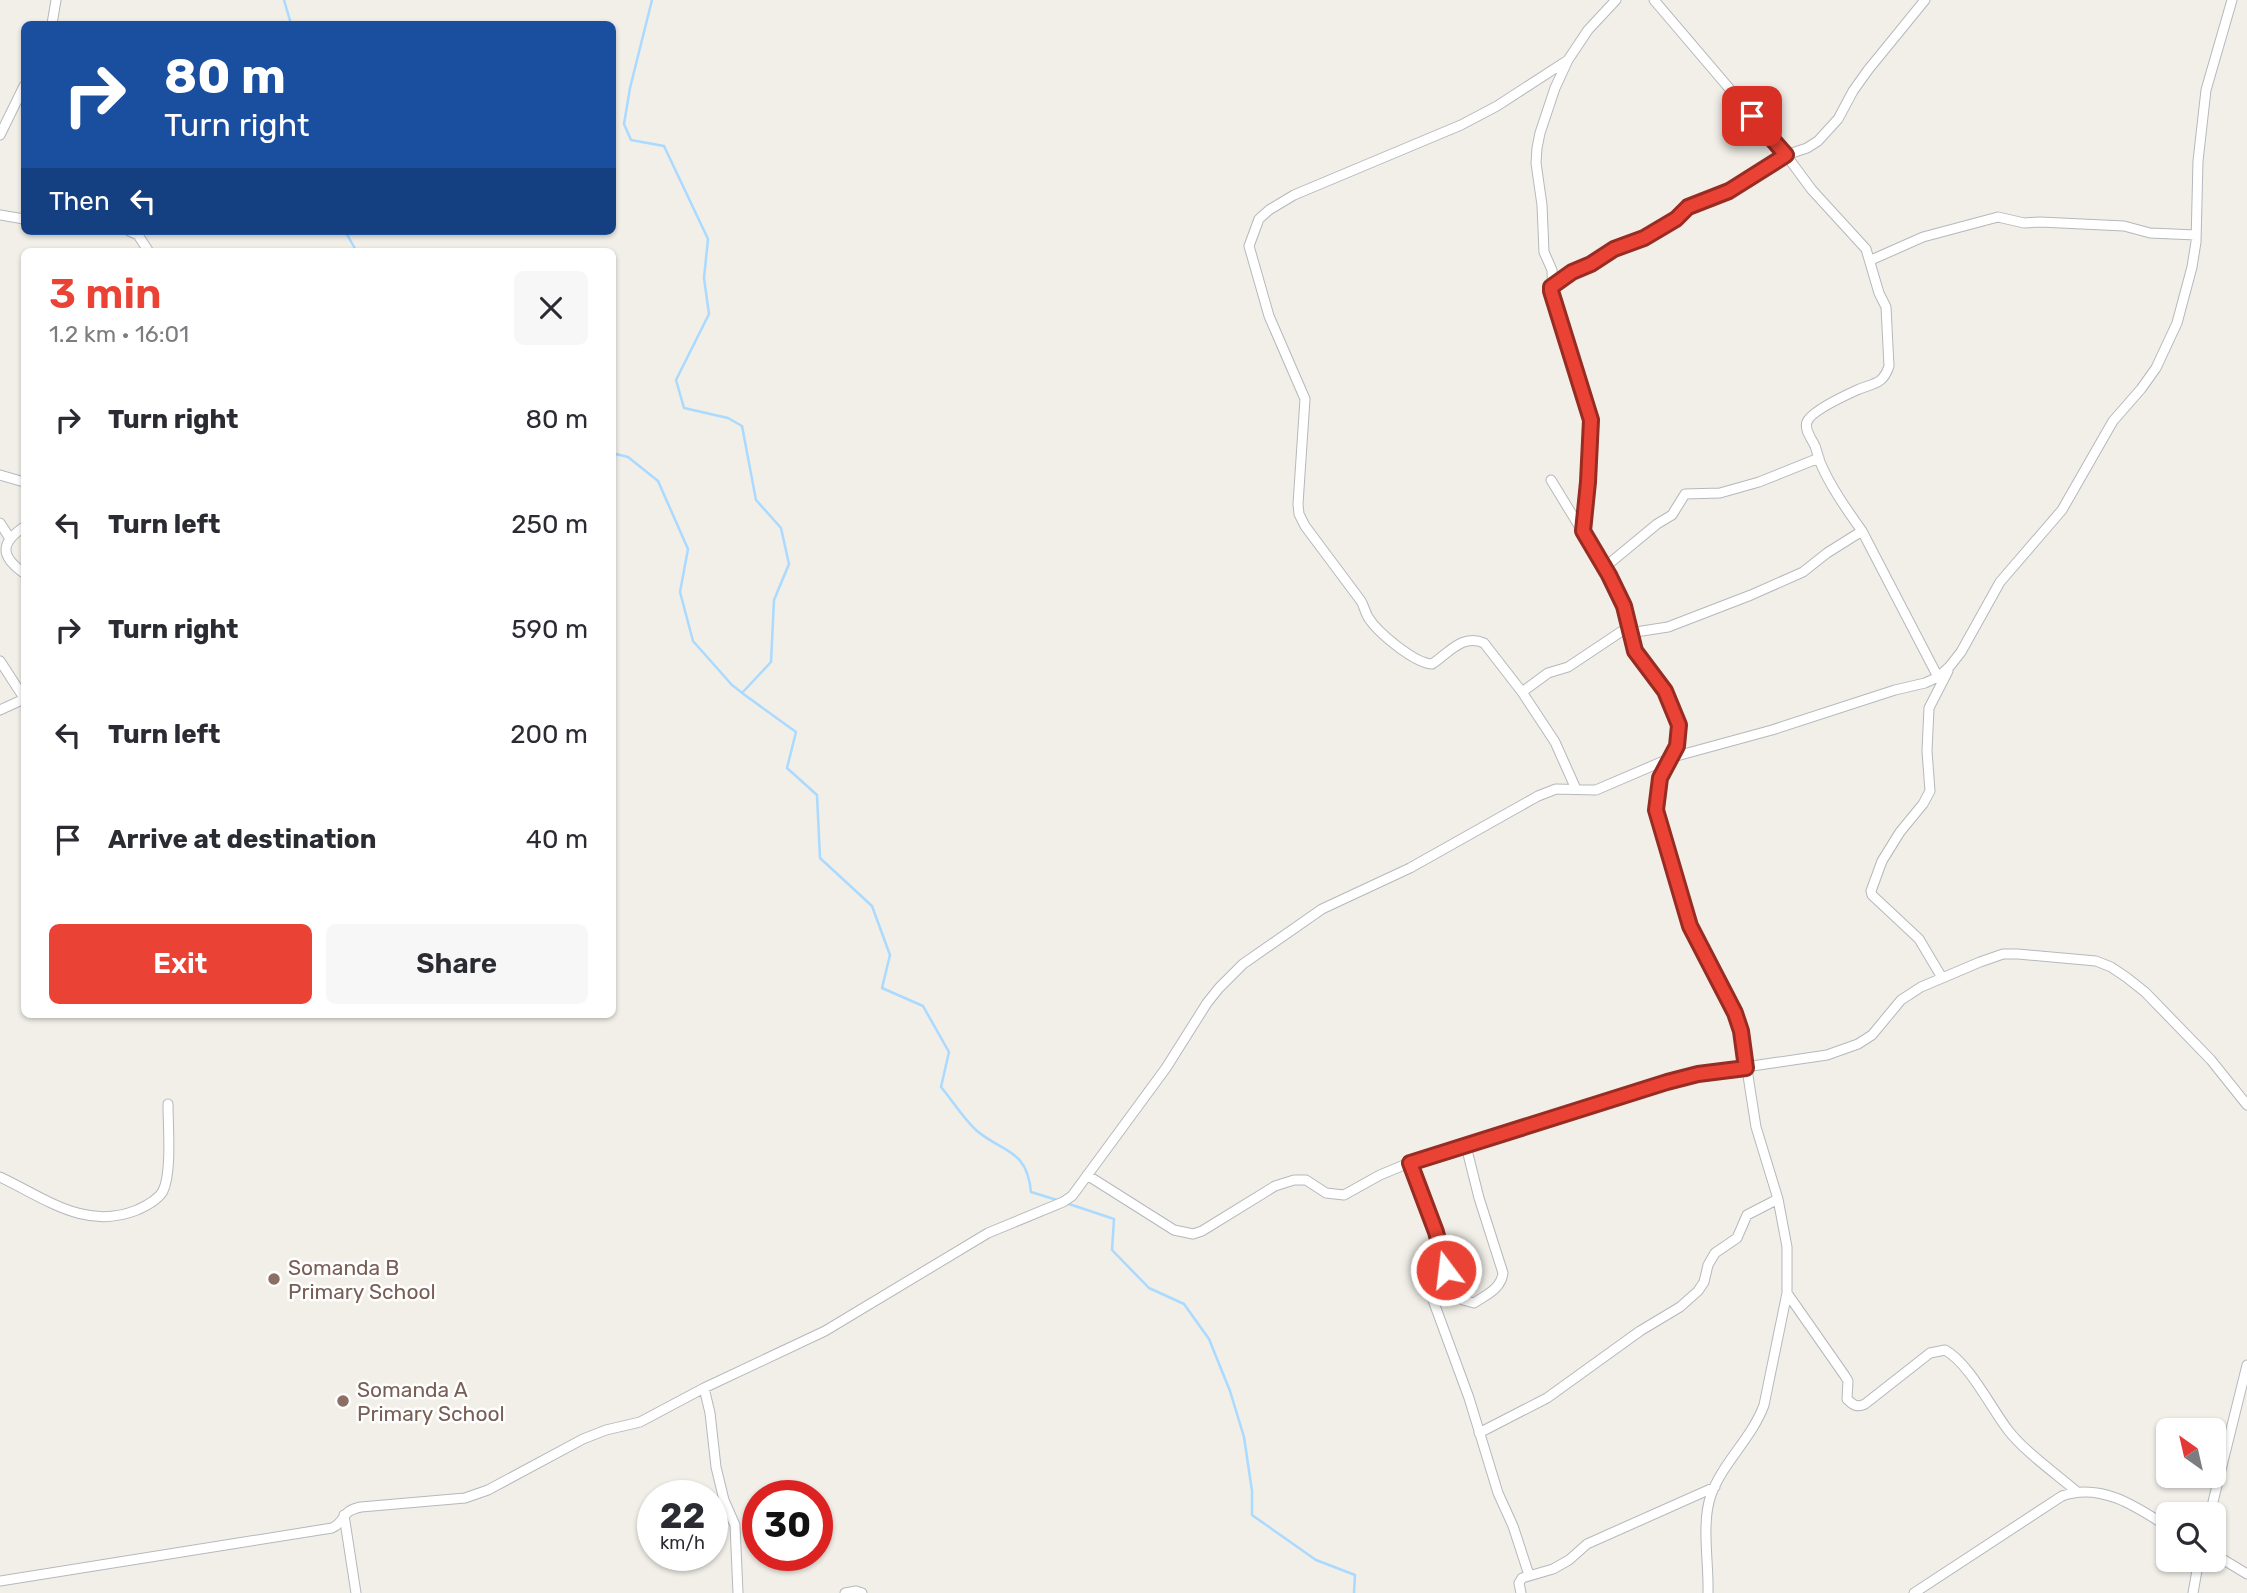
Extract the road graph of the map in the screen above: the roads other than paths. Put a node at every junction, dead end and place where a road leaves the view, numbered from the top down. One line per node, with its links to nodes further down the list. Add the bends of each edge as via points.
1 (56, 0): 6 (street)
2 (1616, 0): 7 (street)
3 (1654, 0): 10 (street)
4 (1925, 0): 10 (street, via 1853,91 1827,133 1807,148)
5 (2232, 0): 13 (street, via 2206,90)
6 (52, 21)
7 (1568, 60): 15 (street, via 1537,148); 31 (street, via 1461,125 1285,200 1259,219 1249,246 1269,316 1305,399 1298,504 1305,526 1379,630 1418,661 1432,664 1459,643 1477,640)
8 (21, 92): 9 (street)
9 (0, 135)
10 (1786, 155): 14 (street, via 1867,249); 15 (street)
11 (0, 215): 12 (street)
12 (21, 218)
13 (2196, 235): 14 (street, via 2150,233 2124,226 2024,223 1998,217 1923,237); 29 (street, via 2177,323 2156,368 2113,421 2062,510 2000,582)
14 (1871, 260): 16 (street, via 1886,307 1889,366 1882,380 1811,416 1806,427)
15 (1551, 287): 22 (street, via 1591,420)
16 (1819, 458): 23 (street); 25 (street, via 1720,493 1685,494 1669,518)
17 (2, 478): 19 (street)
18 (1551, 480): 22 (street)
19 (21, 481)
20 (0, 523): 24 (street)
21 (21, 529): 24 (street)
22 (1583, 531): 25 (street)
23 (1862, 531): 27 (street, via 1803,572 1751,595 1668,627); 30 (street)
24 (9, 537): 26 (street, via 5,555)
25 (1605, 567): 27 (street, via 1624,606)
26 (21, 571)
27 (1629, 630): 31 (street); 35 (street, via 1640,661 1659,681 1674,711 1679,734)
28 (0, 661): 32 (street)
29 (1950, 666): 30 (street); 37 (street, via 1929,708 1930,791 1900,832 1871,885 1872,895 1919,939)
30 (1938, 677): 35 (street)
31 (1522, 692): 36 (street, via 1555,742)
32 (21, 693)
33 (21, 700): 34 (street)
34 (0, 710)
35 (1673, 757): 36 (street, via 1596,790); 38 (street, via 1660,778 1656,810 1690,926 1735,1013)
36 (1576, 789): 43 (street, via 1556,789 1538,796 1410,868 1322,909 1243,964 1207,1003 1166,1068)
37 (1941, 976): 38 (street, via 1900,1000 1872,1035 1858,1044 1827,1055); 40 (street, via 2003,954 2068,957 2111,967 2154,1001)
38 (1746, 1068): 41 (street, via 1667,1082); 45 (street, via 1756,1127)
39 (168, 1104): 44 (street, via 163,1191 144,1207 106,1218 73,1213)
40 (2247, 1105)
41 (1466, 1146): 42 (street); 46 (street, via 1503,1277 1497,1288 1469,1303)
42 (1410, 1163): 43 (street, via 1344,1195 1326,1193 1306,1180 1275,1186 1193,1234 1174,1230); 46 (street)
43 (1087, 1175): 49 (street, via 1063,1202 988,1233 825,1331)
44 (0, 1177)
45 (1778, 1199): 47 (street, via 1787,1247); 50 (street, via 1747,1215 1738,1238 1715,1253 1704,1282 1680,1307 1547,1398)
46 (1446, 1270): 50 (street, via 1430,1292)
47 (1787, 1293): 51 (street, via 1759,1419); 52 (street, via 1848,1381 1847,1399 1852,1404 1862,1406 1930,1353 1945,1350 1965,1369 2009,1432)
48 (2247, 1365): 53 (street)
49 (704, 1388): 54 (street, via 640,1422 583,1439 473,1496 361,1507); 64 (street, via 716,1468 735,1525)
50 (1479, 1433): 59 (street)
51 (1715, 1487): 59 (street, via 1587,1544 1553,1569); 68 (street, via 1706,1512)
52 (2076, 1491): 55 (street, via 2118,1497); 69 (street)
53 (2213, 1502)
54 (344, 1515): 60 (street, via 332,1528); 63 (street)
55 (2156, 1520)
56 (2226, 1561): 58 (street)
57 (2197, 1572): 70 (street)
58 (2247, 1574)
59 (1529, 1575): 67 (street, via 1520,1580)
60 (0, 1581)
61 (0, 1586): 62 (street)
62 (1, 1593)
63 (356, 1593)
64 (738, 1593)
65 (845, 1593): 66 (street)
66 (862, 1593)
67 (1521, 1593)
68 (1708, 1593)
69 (1914, 1593)
70 (2193, 1593)

